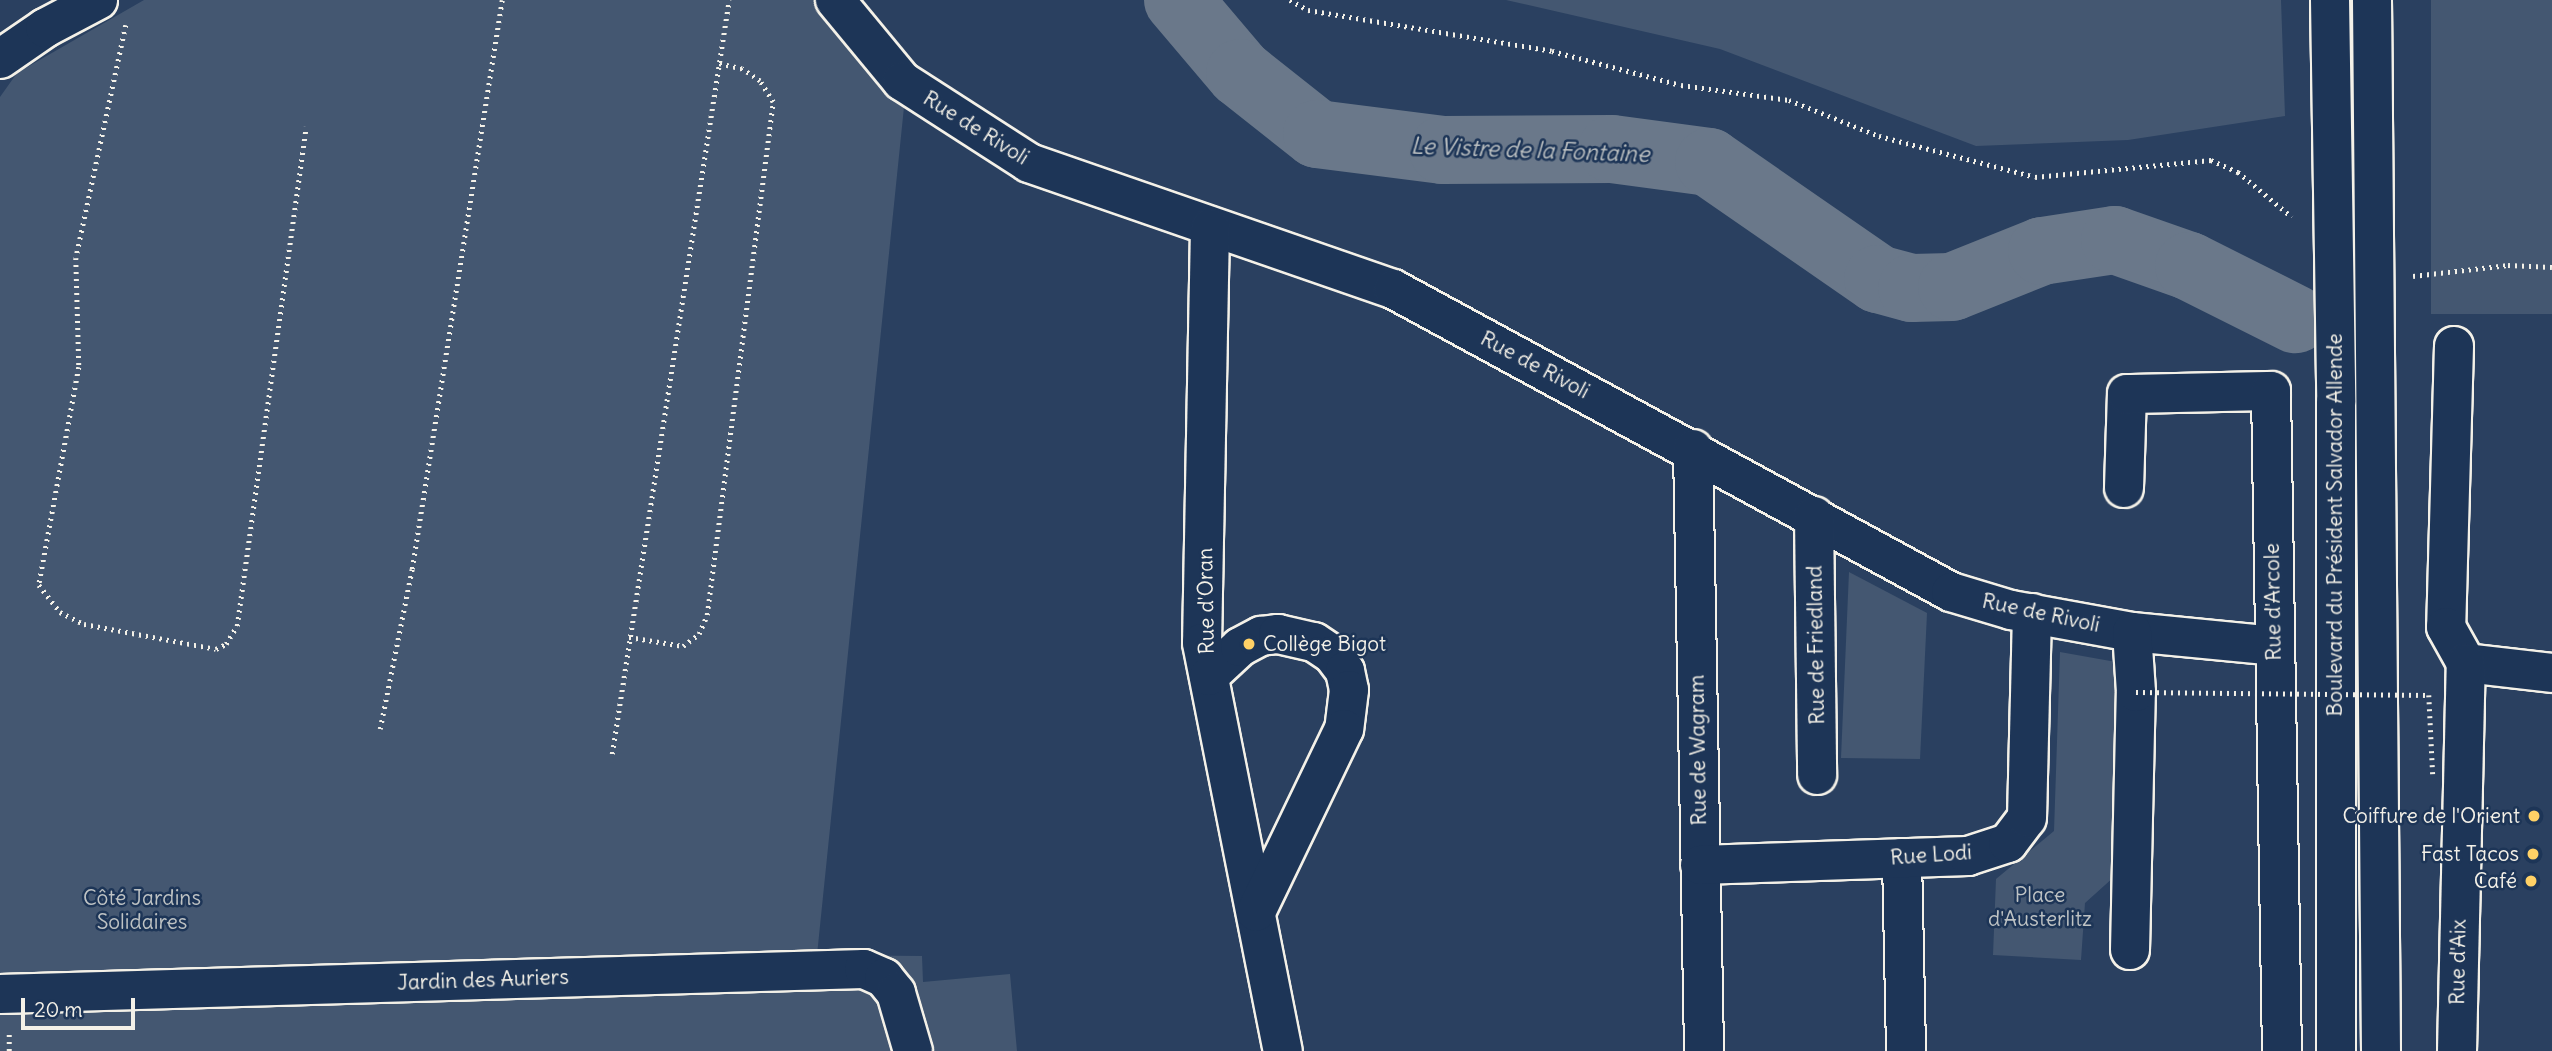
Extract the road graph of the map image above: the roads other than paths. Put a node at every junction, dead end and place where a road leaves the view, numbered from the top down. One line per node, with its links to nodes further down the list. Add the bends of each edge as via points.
1 (835, 0): 6 (street, Rue de Rivoli, via 902,81 1029,163)
2 (2330, 0): 8 (street, Boulevard du Président Salvador Allende)
3 (2372, 0): 31 (street, Boulevard du Président Salvador Allende)
4 (113, 6): 5 (street, via 45,28)
5 (0, 59)
6 (1210, 228): 9 (street, Rue de Rivoli, via 1393,289); 17 (street, Rue d'Oran, via 1202,643)
7 (2454, 346): 15 (street, via 2446,627)
8 (2336, 402): 29 (street, via 2311,546); 30 (street, Boulevard du Président Salvador Allende)
9 (1693, 449): 11 (street, Rue de Rivoli); 20 (street, Rue de Wagram)
10 (2124, 488): 14 (street, Rue d'Arcole, via 2127,394 2272,391)
11 (1814, 516): 12 (street, Rue de Rivoli, via 1951,592); 18 (street, Rue de Friedland)
12 (2032, 613): 13 (street, Rue de Rivoli); 19 (street, Rue Lodi, via 2027,818 2007,843 1968,856)
13 (2132, 632): 14 (street, Rue de Rivoli); 22 (street, via 2136,692)
14 (2274, 646): 28 (street, Rue d'Arcole)
15 (2466, 663): 16 (street); 32 (street, Rue d'Aix)
16 (2552, 673)
17 (1209, 676): 21 (street, Rue d'Oran); 21 (street, via 1240,648 1261,636 1278,634 1314,642 1333,655 1345,671 1349,690 1344,729)
18 (1817, 775)
19 (1902, 858): 20 (street, Rue Lodi); 27 (street)
20 (1700, 865): 26 (street, Rue de Wagram)
21 (1256, 912): 25 (street, Rue d'Oran)
22 (2130, 950)
23 (0, 994): 24 (street, Jardin des Auriers, via 864,969 884,978 896,993)
24 (913, 1051)
25 (1283, 1051)
26 (1704, 1051)
27 (1906, 1051)
28 (2282, 1051)
29 (2312, 1051)
30 (2336, 1051)
31 (2381, 1051)
32 (2457, 1051)

